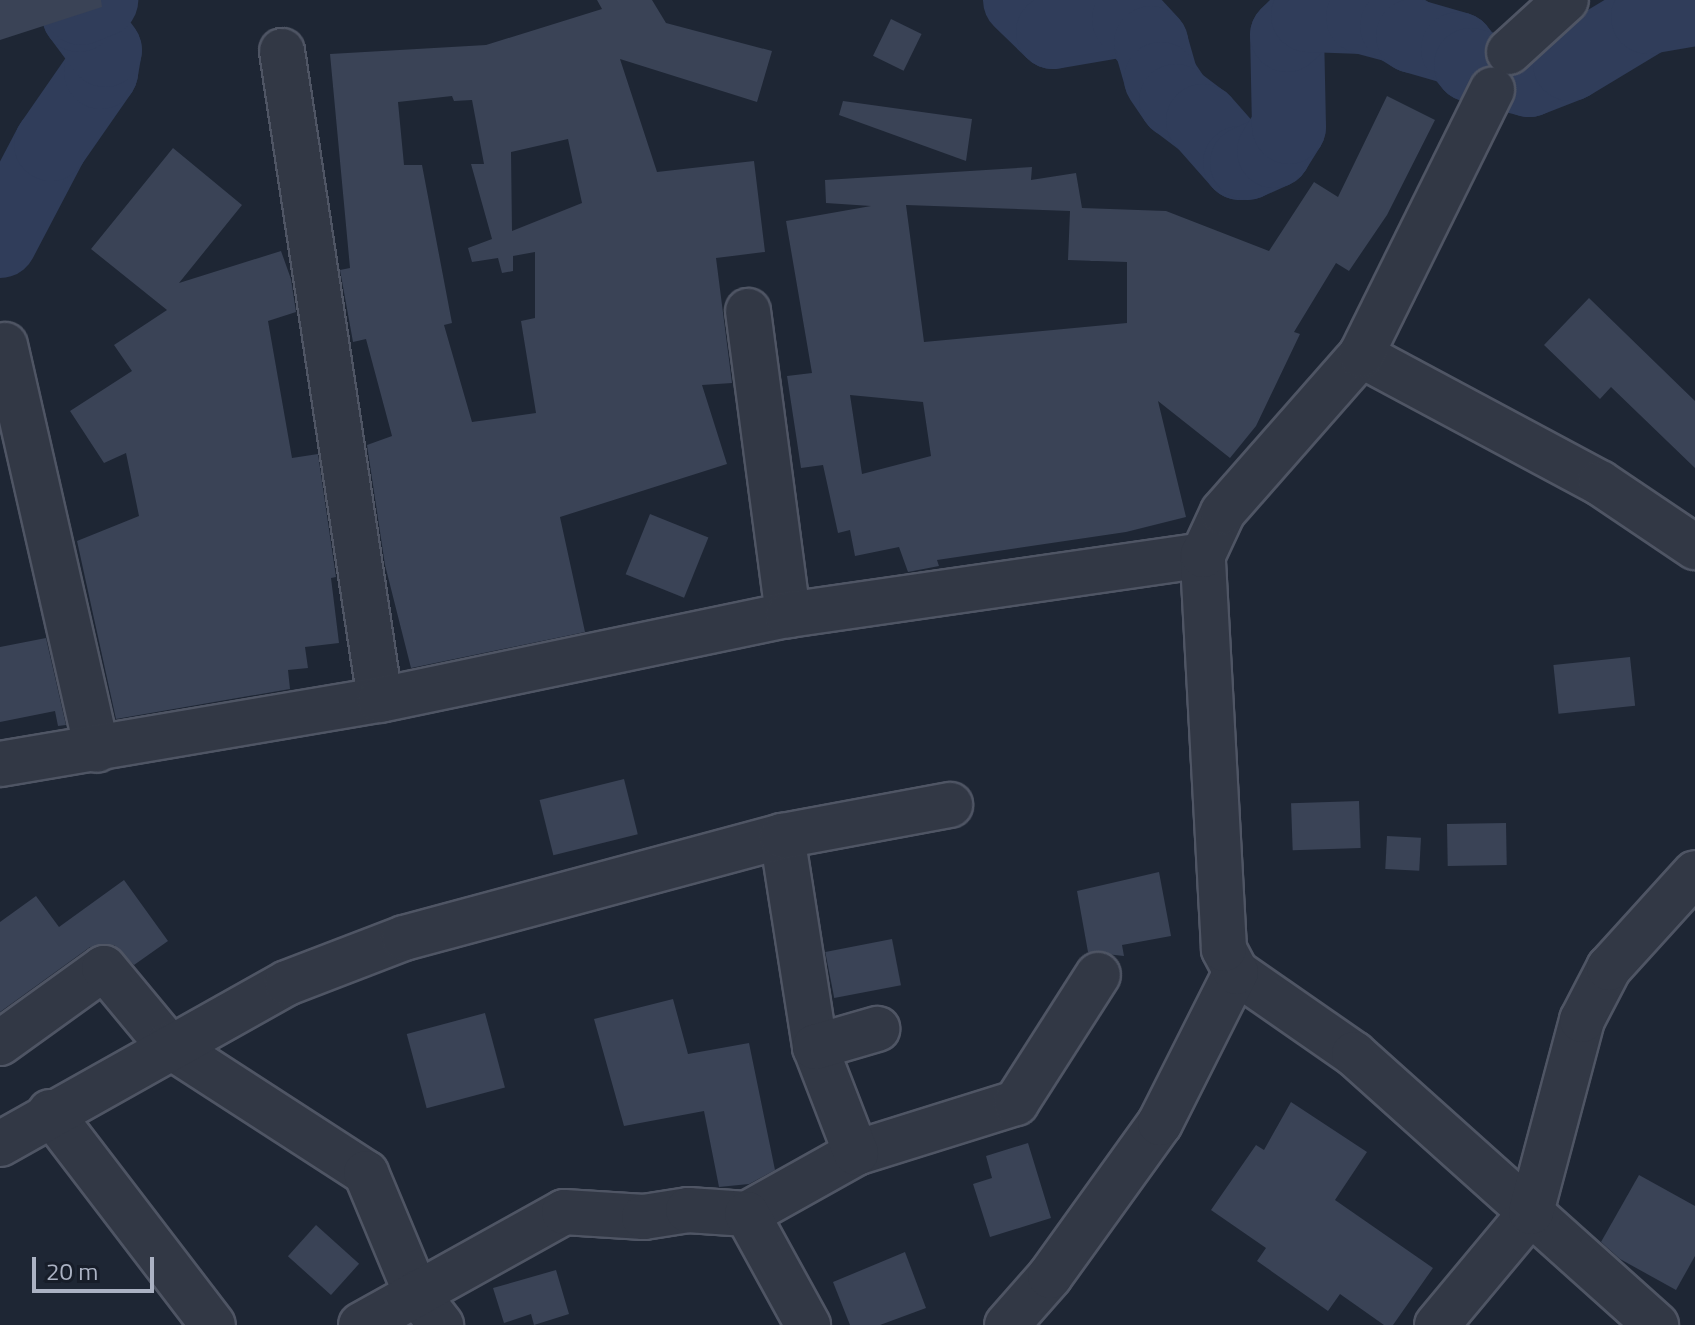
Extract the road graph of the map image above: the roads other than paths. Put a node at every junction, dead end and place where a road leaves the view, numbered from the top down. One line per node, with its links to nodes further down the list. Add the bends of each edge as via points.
1 (1566, 0): 5 (street, via 1500,71)
2 (282, 51): 9 (street)
3 (748, 311): 8 (street)
4 (5, 345): 10 (street)
5 (1361, 355): 6 (street, via 1600,483); 7 (street, via 1223,512)
6 (1695, 547)
7 (1203, 555): 8 (street); 15 (street, via 1224,949)
8 (788, 615): 9 (street)
9 (380, 700): 10 (street)
10 (97, 750): 11 (street)
11 (0, 764)
12 (950, 805): 13 (street)
13 (782, 836): 19 (street, via 404,938 287,983); 20 (street)
14 (1695, 873): 24 (street, via 1609,968 1582,1020)
15 (1236, 972): 24 (street, via 1354,1054); 30 (street, via 1160,1123 1050,1276)
16 (1098, 975): 23 (street, via 1016,1103)
17 (877, 1029): 20 (street)
18 (0, 1043): 19 (street, via 104,968)
19 (168, 1045): 21 (street); 26 (street, via 366,1173)
20 (815, 1047): 23 (street)
21 (50, 1112): 22 (street); 27 (street)
22 (0, 1144)
23 (856, 1153): 25 (street)
24 (1531, 1212): 31 (street); 32 (street)
25 (747, 1214): 26 (street, via 564,1212); 29 (street)
26 (428, 1309): 28 (street)
27 (213, 1325)
28 (361, 1325)
29 (808, 1325)
30 (1007, 1325)
31 (1437, 1325)
32 (1656, 1325)

